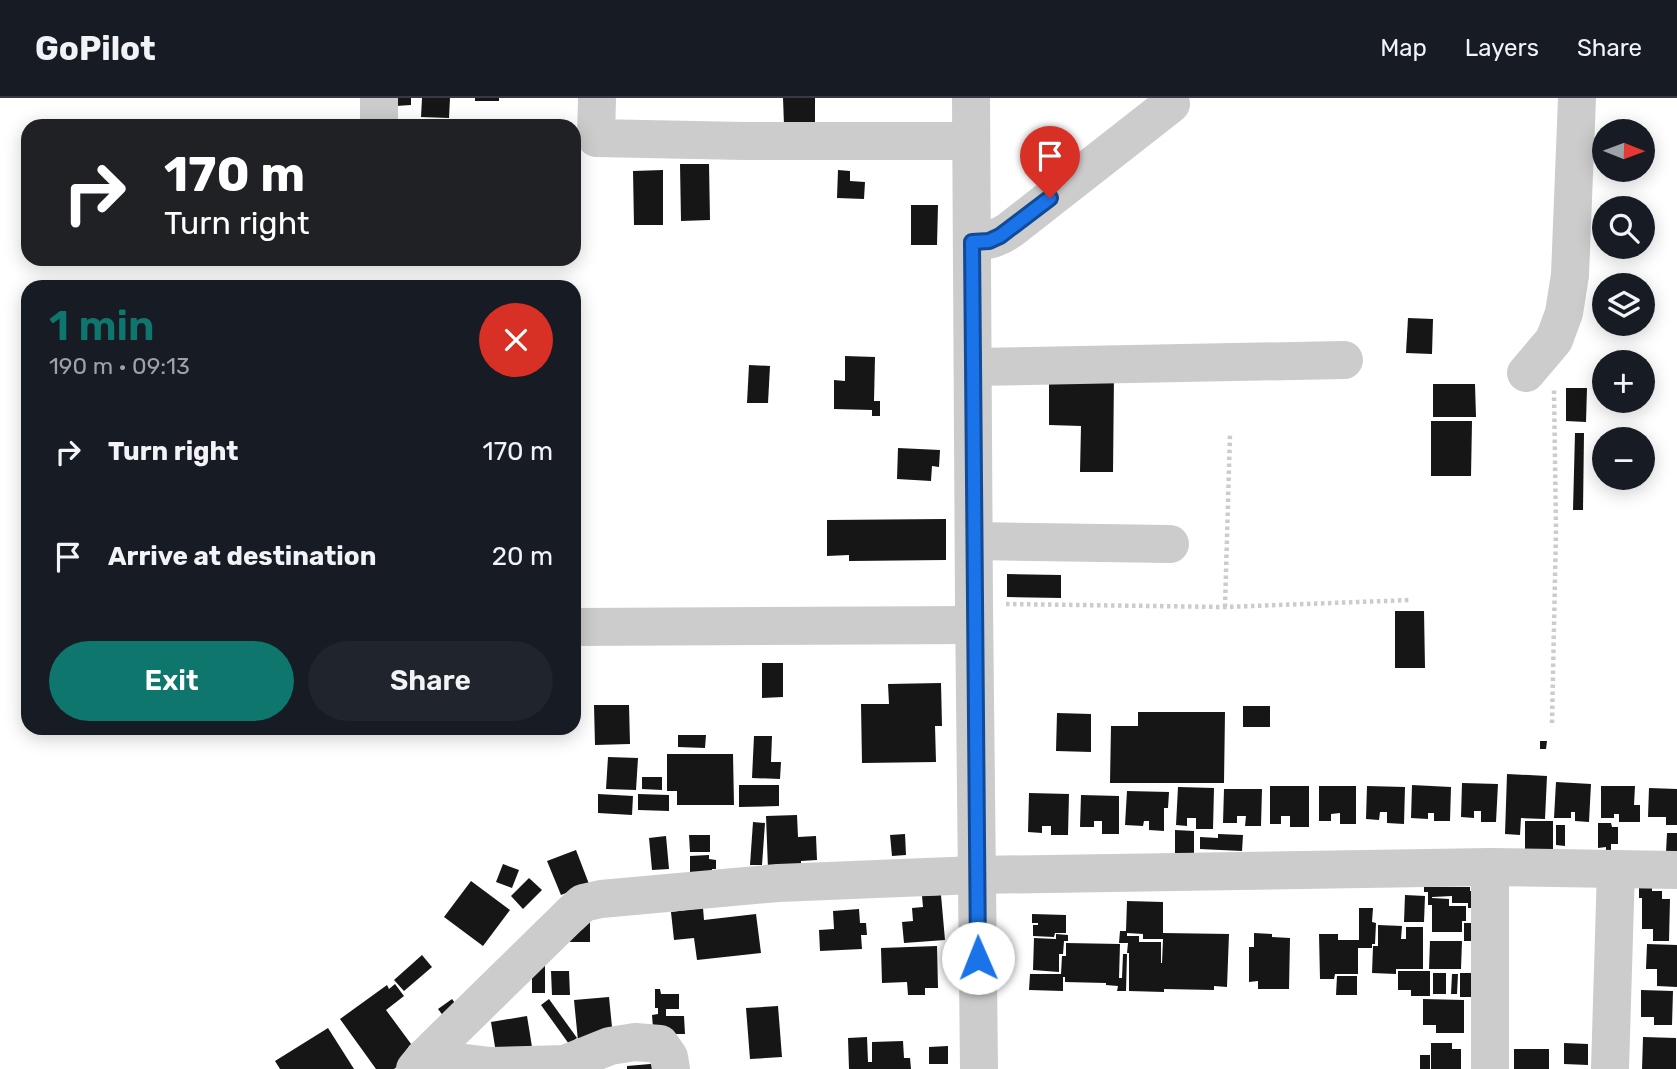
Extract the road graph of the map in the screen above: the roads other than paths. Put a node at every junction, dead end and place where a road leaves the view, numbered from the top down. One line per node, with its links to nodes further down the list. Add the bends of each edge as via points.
1 (379, 98): 6 (street)
2 (597, 98): 7 (street)
3 (971, 98): 8 (street)
4 (1577, 98): 12 (street, via 1570,275 1564,313 1553,340)
5 (1171, 104): 9 (street, via 1010,230 989,241)
6 (379, 119)
7 (585, 138): 8 (street)
8 (971, 141): 9 (street)
9 (972, 242): 11 (street)
10 (1344, 360): 11 (street)
11 (973, 367): 13 (street)
12 (1526, 373)
13 (974, 541): 14 (street); 15 (street)
14 (1170, 544)
15 (974, 614): 16 (street); 20 (street)
16 (581, 627)
17 (1490, 867): 18 (street); 20 (street); 24 (street)
18 (1616, 869): 19 (street); 25 (street)
19 (1677, 870)
20 (976, 875): 21 (street, via 778,883 583,903); 23 (street)
21 (420, 1064): 22 (street, via 565,1064 610,1046 635,1042 660,1044)
22 (671, 1069)
23 (979, 1069)
24 (1490, 1069)
25 (1610, 1069)

